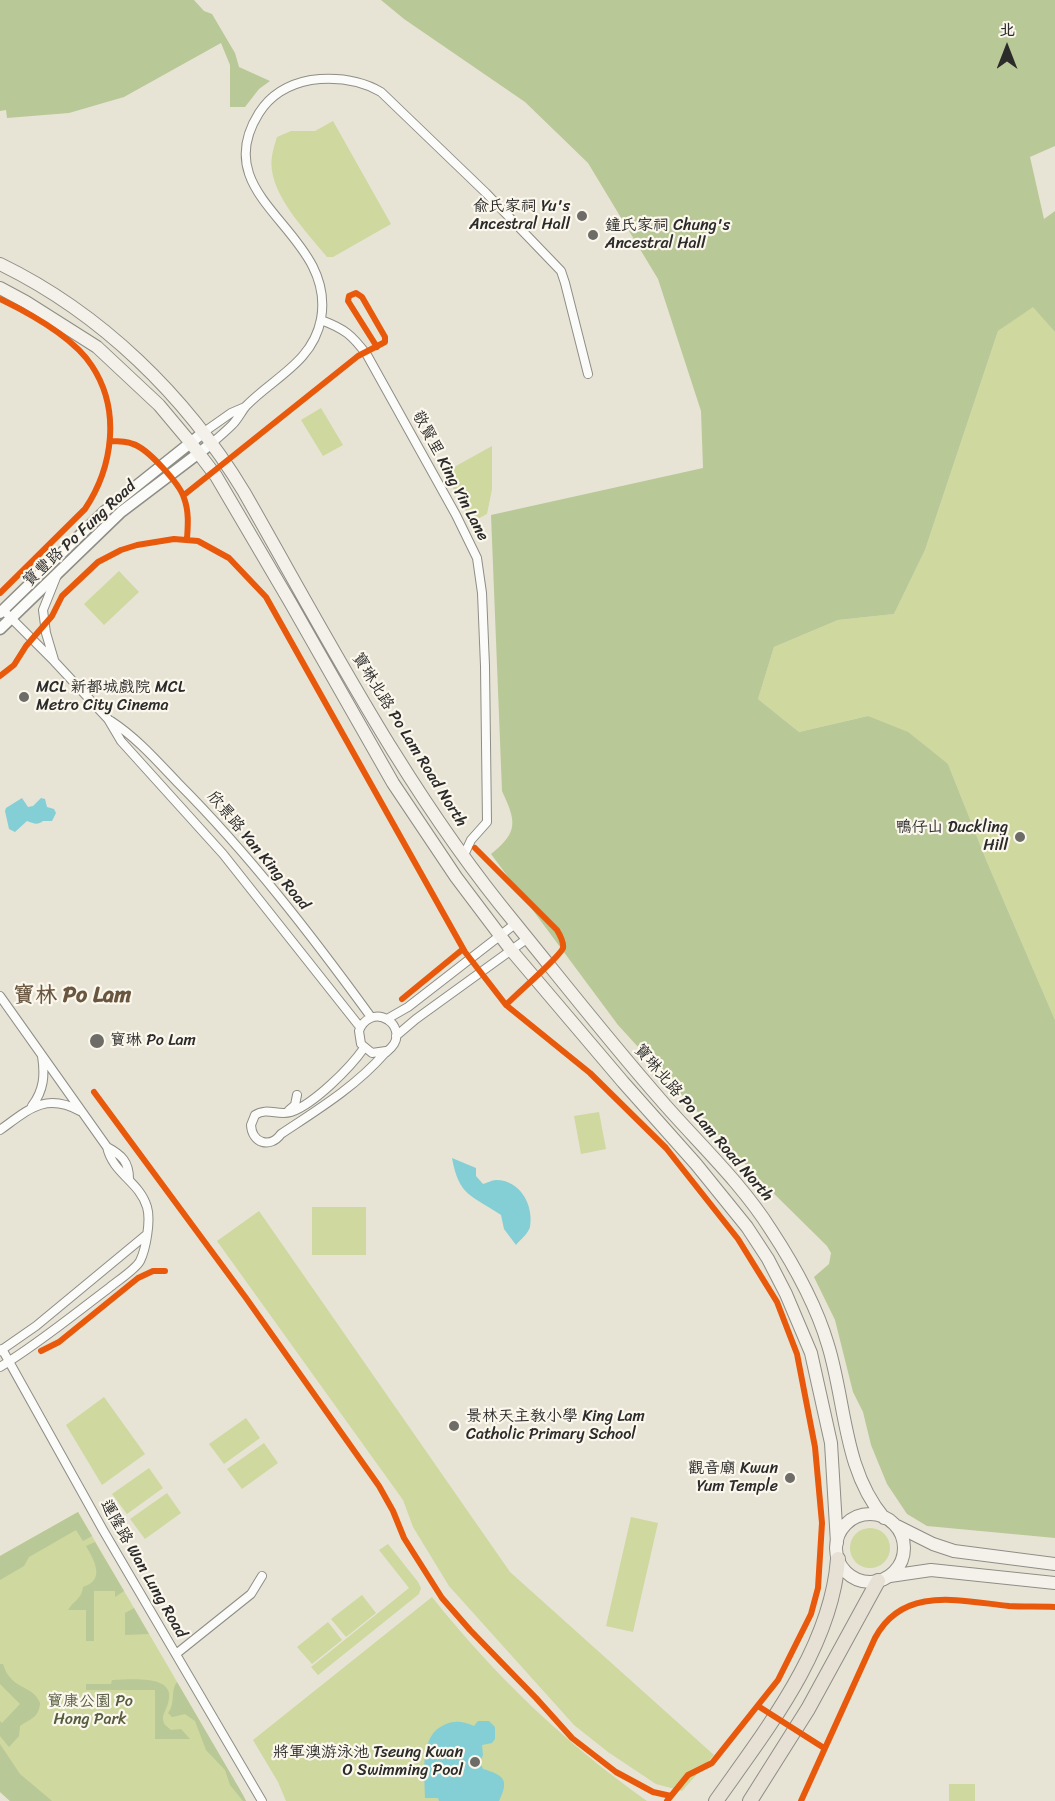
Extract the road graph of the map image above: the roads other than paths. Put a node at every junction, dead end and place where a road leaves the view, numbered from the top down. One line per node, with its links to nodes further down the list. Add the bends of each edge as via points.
1 (0, 264): 6 (main road, 寶琳北路 Po Lam Road North, via 54,294 118,342)
2 (0, 288): 7 (main road, 寶琳北路 Po Lam Road North, via 97,347 159,405)
3 (321, 320): 4 (street, via 321,292 314,267 255,189 248,171 246,144 256,118 277,93 304,81 348,80 371,86 390,99 561,272); 5 (street, via 301,359); 16 (street, 敬賢里 King Yin Lane, via 343,328 368,357 477,558 485,666 487,822)
4 (588, 374)
5 (245, 407): 6 (street); 8 (street)
6 (204, 432): 7 (street, 寶豐路 Po Fung Road); 8 (main road, 寶琳北路 Po Lam Road North)
7 (190, 442): 9 (main road, 寶琳北路 Po Lam Road North); 11 (street, 寶豐路 Po Fung Road, via 105,511)
8 (212, 443): 9 (street, 寶豐路 Po Fung Road); 16 (main road, 寶琳北路 Po Lam Road North, via 380,729)
9 (198, 453): 10 (street, 寶豐路 Po Fung Road, via 120,512); 18 (main road, 寶琳北路 Po Lam Road North, via 216,476 393,783)
10 (57, 575): 12 (street, 寶豐路 Po Fung Road); 14 (street, 欣景路 Yan King Road, via 43,610)
11 (2, 611): 12 (street, 欣景路 Yan King Road)
12 (12, 618): 13 (street, 寶豐路 Po Fung Road); 14 (street, 欣景路 Yan King Road)
13 (0, 629)
14 (54, 661): 15 (street, 欣景路 Yan King Road)
15 (108, 719): 22 (street, 欣景路 Yan King Road, via 130,733 231,839); 24 (street, 欣景路 Yan King Road, via 122,741 251,886)
16 (464, 855): 17 (main road, 寶琳北路 Po Lam Road North)
17 (515, 924): 18 (street); 19 (main road, 寶琳北路 Po Lam Road North)
18 (500, 936): 20 (main road, 寶琳北路 Po Lam Road North); 23 (street)
19 (528, 938): 20 (street); 38 (main road, 寶琳北路 Po Lam Road North, via 633,1068 716,1159 772,1231 803,1284 828,1346 857,1472 868,1496)
20 (511, 950): 25 (street); 39 (main road, 寶琳北路 Po Lam Road North, via 696,1164 768,1259 811,1353 831,1443)
21 (0, 996): 28 (street)
22 (371, 1017): 23 (street); 24 (street)
23 (387, 1019): 25 (street)
24 (360, 1027): 26 (street, via 359,1040)
25 (396, 1036): 27 (street)
26 (364, 1048): 27 (street, via 372,1053); 32 (street, via 342,1074 300,1107)
27 (386, 1052): 32 (street, via 361,1078 277,1140 263,1143 254,1137 250,1125 255,1115 267,1111)
28 (41, 1053): 30 (street, via 42,1085); 31 (street)
29 (297, 1095): 32 (street, via 295,1105)
30 (29, 1109): 31 (street, via 58,1102); 33 (street)
31 (83, 1112): 34 (street, via 107,1147 118,1153 129,1168 129,1179 148,1208)
32 (284, 1113)
33 (0, 1130)
34 (147, 1235): 35 (street); 36 (street, via 140,1263)
35 (1, 1350): 36 (street, 運隆路 Wan Lung Road)
36 (9, 1361): 37 (street); 45 (street, 運隆路 Wan Lung Road)
37 (0, 1367)
38 (889, 1521): 39 (main road, via 873,1515 855,1518 842,1530); 41 (main road, via 954,1551); 43 (main road, via 902,1536 904,1554 897,1569)
39 (837, 1543): 40 (main road)
40 (838, 1559): 43 (main road, via 858,1580); 47 (main road, via 829,1611 792,1689)
41 (1055, 1564)
42 (262, 1576): 45 (street, via 251,1594)
43 (883, 1579): 44 (main road, via 931,1570); 48 (main road)
44 (1055, 1583)
45 (176, 1654): 46 (street, 運隆路 Wan Lung Road)
46 (262, 1801)
47 (716, 1801)
48 (750, 1801)

